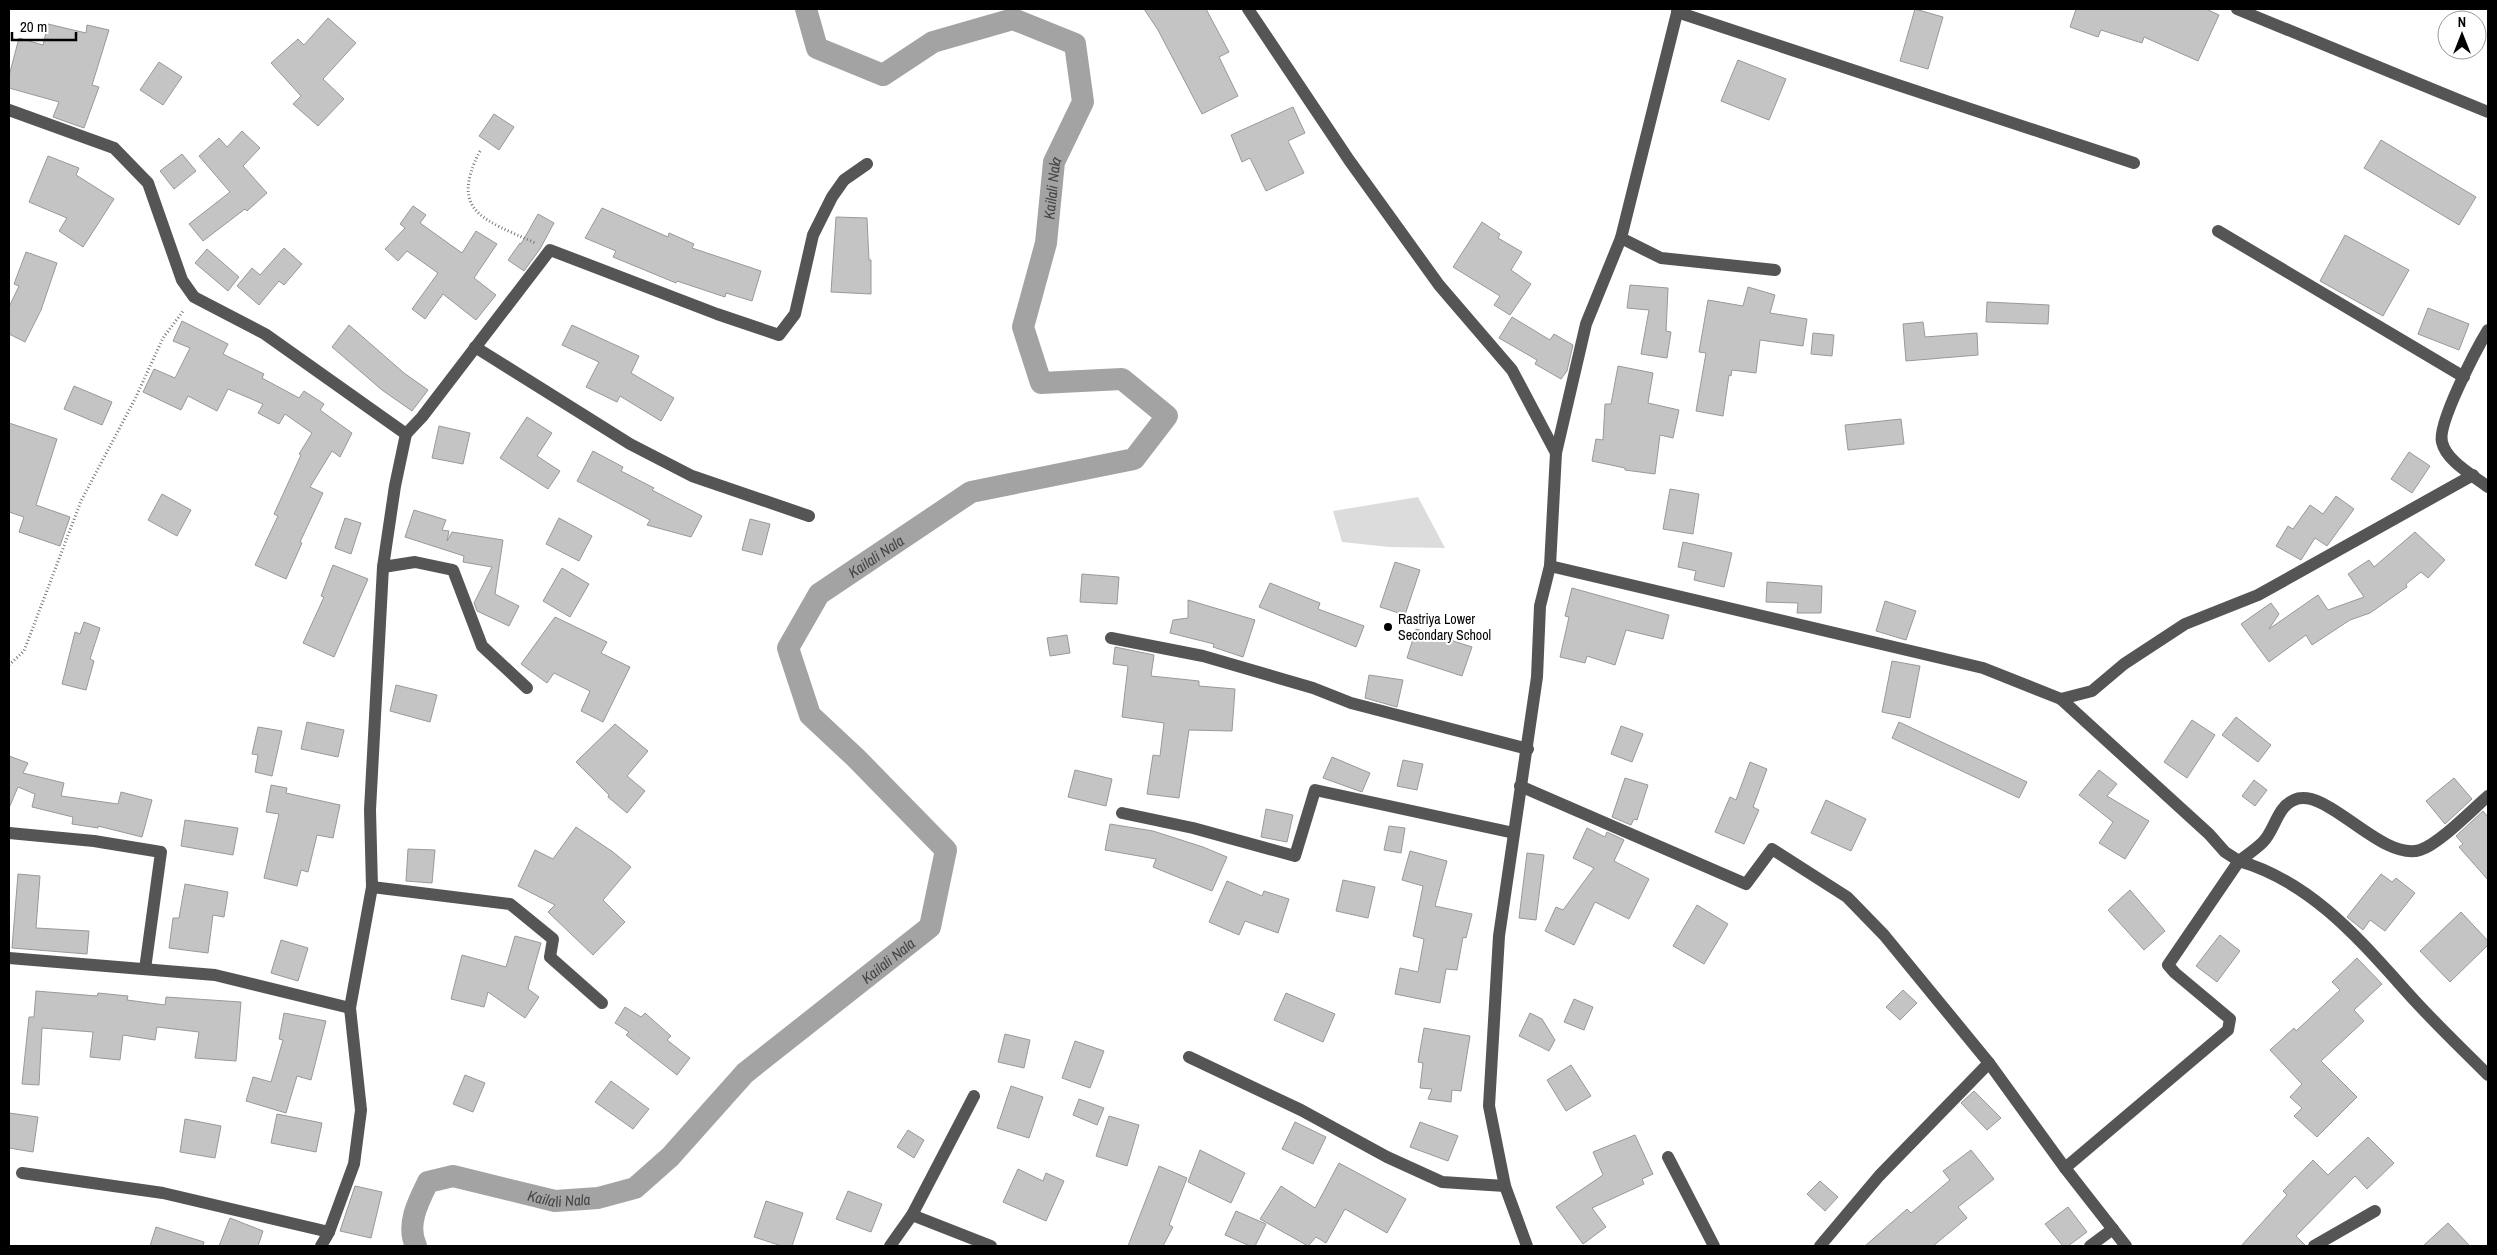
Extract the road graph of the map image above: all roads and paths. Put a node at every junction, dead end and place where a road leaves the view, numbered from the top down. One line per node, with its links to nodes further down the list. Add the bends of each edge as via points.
1 (1248, 9): 18 (street, via 1349,160 1439,285 1512,370)
2 (2237, 9): 5 (street)
3 (1678, 11): 8 (street); 10 (street)
4 (9, 110): 13 (street, via 114,148 148,182 182,280)
5 (2488, 112)
6 (480, 152): 11 (path, via 467,184 469,200 480,216)
7 (867, 164): 11 (street, via 844,180 832,197 814,236 794,314 779,335)
8 (2134, 164)
9 (2218, 231): 16 (street)
10 (1621, 238): 12 (street, via 1661,258); 18 (street, via 1586,324)
11 (550, 250): 15 (street)
12 (1775, 270)
13 (194, 297): 17 (street, via 265,334); 25 (path, via 162,338 135,399 81,502 24,651)
14 (2488, 330): 16 (street)
15 (475, 347): 17 (street, via 422,418); 21 (street, via 630,444 692,476)
16 (2464, 377): 19 (street, via 2444,422 2441,442 2449,456)
17 (406, 434): 23 (street)
18 (1556, 453): 22 (street)
19 (2473, 475): 20 (street); 27 (street, via 2258,595 2185,624 2124,664 2092,691)
20 (2488, 487)
21 (809, 516)
22 (1550, 566): 27 (street, via 1983,668); 28 (street, via 1540,606 1537,677)
23 (383, 567): 26 (street, via 415,562 453,570 482,646); 35 (street, via 370,810)
24 (1111, 638): 28 (street, via 1203,656 1351,702)
25 (9, 665)
26 (527, 688)
27 (2061, 699): 34 (street, via 2225,852)
28 (1528, 750): 29 (street)
29 (1520, 786): 33 (street); 41 (street, via 1746,884 1772,849 1847,896 1884,935)
30 (2488, 796): 34 (street, via 2441,837 2420,850 2404,852 2324,805 2306,797 2294,800 2284,807 2264,842)
31 (1122, 813): 33 (street, via 1193,828 1295,856 1315,790)
32 (9, 833): 37 (street, via 94,841 161,852)
33 (1514, 833): 47 (street, via 1499,936 1489,1106)
34 (2239, 861): 42 (street, via 2263,868 2305,891 2354,935); 45 (street, via 2168,965 2230,1019 2228,1030)
35 (372, 887): 38 (street, via 510,904 553,939 550,956); 39 (street)
36 (9, 958): 37 (street)
37 (145, 969): 39 (street, via 215,974)
38 (602, 1003)
39 (350, 1008): 51 (street, via 361,1110 354,1164)
40 (1189, 1057): 47 (street, via 1442,1182)
41 (1989, 1063): 45 (street); 57 (street, via 1879,1176)
42 (2488, 1075)
43 (974, 1096): 49 (street)
44 (1668, 1157): 56 (street)
45 (2065, 1168): 50 (street)
46 (22, 1173): 51 (street, via 162,1192)
47 (1504, 1186): 55 (street)
48 (2375, 1211): 60 (street)
49 (912, 1215): 53 (street); 54 (street)
50 (2113, 1229): 58 (street); 59 (street)
51 (329, 1232): 52 (street)
52 (321, 1246)
53 (890, 1246)
54 (991, 1246)
55 (1527, 1246)
56 (1714, 1246)
57 (1820, 1246)
58 (2090, 1246)
59 (2126, 1246)
60 (2314, 1246)

